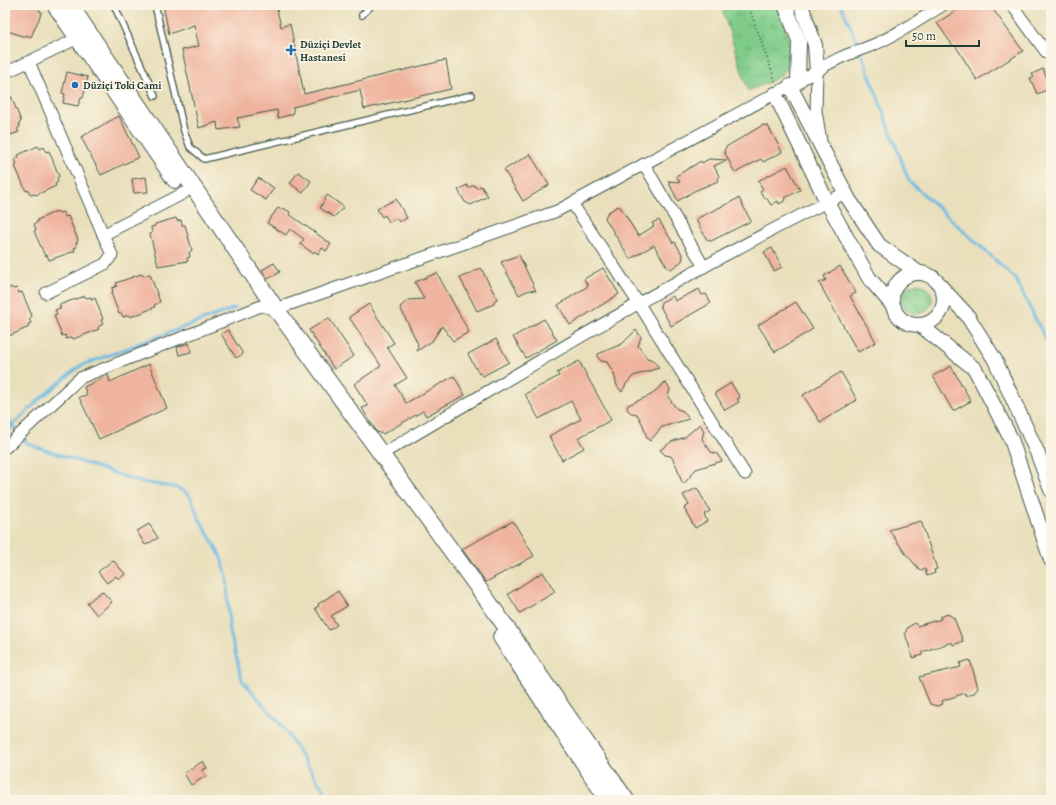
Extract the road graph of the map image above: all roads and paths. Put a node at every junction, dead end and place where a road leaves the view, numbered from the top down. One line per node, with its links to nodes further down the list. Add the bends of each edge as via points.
1 (55, 5): 12 (main road)
2 (70, 5): 32 (main road)
3 (114, 5): 19 (lane)
4 (155, 5): 18 (lane, via 184,131 190,147 204,159)
5 (372, 5): 11 (lane)
6 (748, 5): 17 (path)
7 (785, 5): 17 (street, via 798,41)
8 (801, 5): 15 (street, via 815,45)
9 (943, 5): 15 (street, via 874,44 844,55)
10 (1012, 5): 13 (street)
11 (362, 15)
12 (78, 38): 14 (street); 23 (main road)
13 (1046, 52)
14 (28, 62): 16 (street); 26 (street)
15 (817, 71): 17 (street); 20 (street, via 816,111)
16 (5, 73)
17 (786, 88): 20 (street); 21 (street); 24 (street)
18 (472, 95)
19 (155, 96)
20 (823, 151): 22 (street)
21 (644, 164): 25 (street); 27 (street)
22 (845, 193): 24 (street); 28 (street, via 879,245)
23 (184, 194): 26 (street); 32 (main road)
24 (827, 202): 27 (street); 33 (street, via 869,278)
25 (572, 203): 31 (street); 32 (street, via 557,211)
26 (103, 235): 30 (street, via 112,255 105,264)
27 (704, 267): 31 (street)
28 (919, 273): 29 (street, via 933,277); 33 (street, via 900,280 893,293)
29 (942, 288): 34 (street, via 942,310 932,321); 38 (street, via 967,315 995,360 1037,452)
30 (46, 293)
31 (639, 304): 36 (street); 37 (street)
32 (268, 307): 35 (street, via 80,378); 36 (main road); 40 (main road, via 486,615)
33 (894, 307): 34 (street, via 908,322)
34 (920, 324): 39 (street, via 975,369 1011,439)
35 (5, 448)
36 (382, 454): 41 (main road)
37 (745, 474)
38 (1051, 490)
39 (1051, 560)
40 (608, 800)
41 (626, 800)

